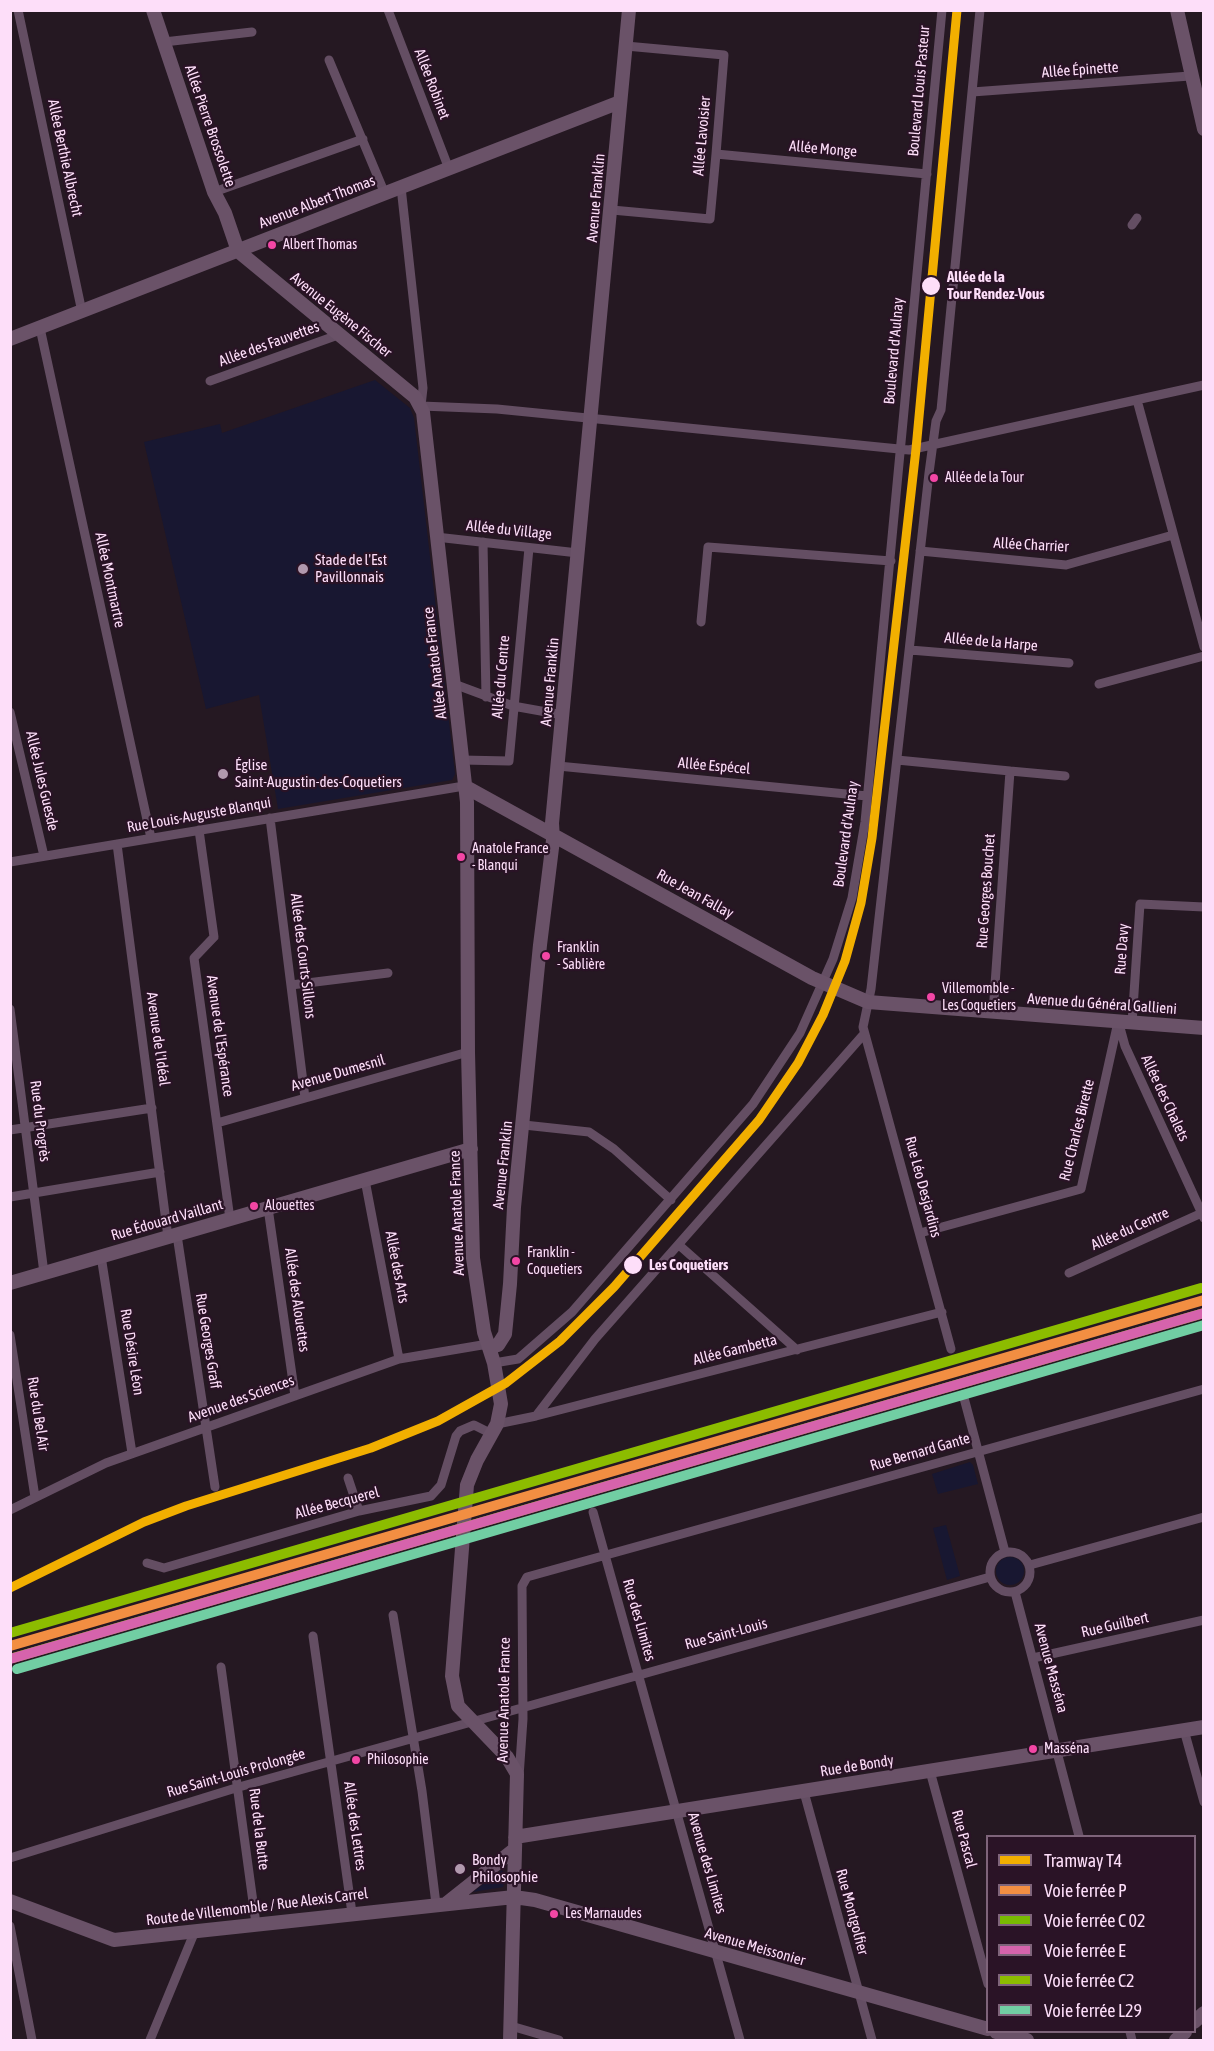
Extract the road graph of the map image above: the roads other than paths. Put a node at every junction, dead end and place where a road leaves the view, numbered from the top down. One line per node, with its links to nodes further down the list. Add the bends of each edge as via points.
1 (18, 10): 25 (street, Allée Berthie Albrecht)
2 (153, 10): 9 (street, Allée Pierre Brossolette)
3 (388, 10): 18 (street, Allée Robinet)
4 (629, 10): 10 (street, Avenue Franklin)
5 (942, 10): 19 (street, Boulevard Louis Pasteur)
6 (980, 10): 13 (street)
7 (1177, 10): 12 (street)
8 (252, 32): 9 (street)
9 (164, 42): 21 (street, Allée Pierre Brossolette)
10 (626, 46): 14 (street, Avenue Franklin); 17 (street, Allée Lavoisier, via 723,56)
11 (329, 60): 16 (street)
12 (1190, 76): 13 (street, Allée Épinette); 15 (street)
13 (972, 92): 34 (street, via 942,399)
14 (620, 102): 18 (street, Avenue Albert Thomas); 23 (street, Avenue Franklin)
15 (1203, 129)
16 (363, 139): 21 (street); 22 (street)
17 (716, 154): 19 (street, Allée Monge); 23 (street, Allée Lavoisier, via 710,219)
18 (449, 169): 20 (street, Avenue Albert Thomas)
19 (927, 174): 35 (street, Boulevard d'Aulnay)
20 (401, 187): 22 (street, Avenue Albert Thomas); 32 (street, via 423,388)
21 (214, 192): 24 (street, Allée Pierre Brossolette)
22 (385, 194): 24 (street, Avenue Albert Thomas)
23 (612, 210): 33 (street, Avenue Franklin)
24 (238, 251): 25 (street, Avenue Albert Thomas); 27 (street, Avenue Eugène Fischer)
25 (82, 312): 26 (street, Avenue Albert Thomas)
26 (40, 328): 28 (street, Avenue Albert Thomas); 65 (street, Allée Montmartre)
27 (338, 335): 29 (street, Allée des Fauvettes); 32 (street, Avenue Eugène Fischer)
28 (10, 339)
29 (210, 381)
30 (1203, 385): 31 (street)
31 (1137, 400): 34 (street); 36 (street)
32 (421, 406): 33 (street); 37 (street, Allée Anatole France)
33 (591, 419): 35 (street); 41 (street, Avenue Franklin)
34 (932, 446): 35 (street); 40 (street)
35 (901, 450): 42 (street, Boulevard d'Aulnay)
36 (1173, 536): 40 (street, Allée Charrier, via 1066,564); 43 (street)
37 (436, 537): 38 (street, Allée du Village); 49 (street, Allée Anatole France)
38 (483, 542): 39 (street, Allée du Village); 51 (street)
39 (528, 548): 41 (street, Allée du Village); 52 (street, Allée du Centre)
40 (920, 551): 46 (street)
41 (578, 553): 54 (street, Avenue Franklin)
42 (891, 561): 44 (street, via 708,547); 61 (street, Boulevard d'Aulnay)
43 (1199, 611): 45 (street)
44 (701, 621)
45 (1203, 647)
46 (910, 650): 48 (street, Allée de la Harpe); 56 (street)
47 (1203, 656): 50 (street)
48 (1069, 663)
49 (454, 684): 51 (street); 55 (street, Allée Anatole France)
50 (1099, 684)
51 (486, 697): 52 (street)
52 (513, 706): 54 (street); 55 (street, Allée du Centre, via 509,761)
53 (10, 712): 67 (street, Allée Jules Guesde)
54 (563, 715): 57 (street, Avenue Franklin)
55 (462, 760): 60 (street, Allée Anatole France)
56 (897, 760): 58 (street); 73 (street)
57 (558, 766): 61 (street, Allée Espécel); 64 (street, Avenue Franklin)
58 (1010, 771): 59 (street); 75 (street, Rue Georges Bouchet)
59 (1065, 776)
60 (464, 786): 62 (street, Rue Louis-Auguste Blanqui); 64 (street, Rue Jean Fallay); 79 (street, Avenue Anatole France)
61 (867, 796): 71 (street, Boulevard d'Aulnay, via 852,898)
62 (270, 818): 63 (street, Rue Louis-Auguste Blanqui); 72 (street, Allée des Courts Sillons)
63 (199, 830): 65 (street, Rue Louis-Auguste Blanqui); 82 (street, Avenue de l'Espérance, via 214,937 194,958)
64 (552, 833): 71 (street, Rue Jean Fallay); 83 (street, Avenue Franklin)
65 (151, 838): 66 (street, Rue Louis-Auguste Blanqui)
66 (117, 844): 67 (street, Rue Louis-Auguste Blanqui); 81 (street, Avenue de l'Idéal)
67 (44, 856): 68 (street, Rue Louis-Auguste Blanqui)
68 (10, 862)
69 (1203, 907): 76 (street, Rue Davy, via 1140,904)
70 (388, 973): 72 (street)
71 (823, 983): 73 (street, Avenue du Général Gallieni); 91 (street, Boulevard d'Aulnay, via 801,1033 753,1104)
72 (291, 985): 80 (street, Allée des Courts Sillons)
73 (868, 1002): 75 (street, Avenue du Général Gallieni); 78 (street)
74 (10, 1009): 84 (street, Rue du Progrès)
75 (993, 1013): 76 (street, Avenue du Général Gallieni)
76 (1125, 1022): 77 (street, Avenue du Général Gallieni); 93 (street, Allée des Chalets, via 1125,1046); 95 (street, Rue Charles Birette, via 1081,1189)
77 (1203, 1028)
78 (864, 1034): 95 (street, Rue Léo Desjardins); 97 (street)
79 (468, 1052): 80 (street, Avenue Dumesnil); 86 (street, Avenue Anatole France)
80 (305, 1098): 82 (street, Avenue Dumesnil)
81 (152, 1108): 84 (street); 87 (street, Avenue de l'Idéal)
82 (217, 1123): 94 (street, Avenue de l'Espérance)
83 (524, 1125): 91 (street, via 589,1132); 104 (street, Avenue Franklin, via 505,1334 498,1345)
84 (26, 1128): 85 (street); 89 (street, Rue du Progrès)
85 (10, 1130)
86 (471, 1149): 88 (street, Rue Édouard Vaillant); 104 (street, Avenue Anatole France, via 473,1258 484,1332)
87 (160, 1172): 89 (street); 96 (street, Avenue de l'Idéal)
88 (365, 1180): 92 (street, Rue Édouard Vaillant); 107 (street, Allée des Arts)
89 (34, 1194): 90 (street); 99 (street, Rue du Progrès)
90 (10, 1197)
91 (671, 1200): 108 (street, Boulevard d'Aulnay, via 572,1312 518,1359)
92 (268, 1208): 94 (street, Rue Édouard Vaillant); 110 (street, Allée des Alouettes)
93 (1203, 1214): 100 (street, Allée du Centre)
94 (230, 1219): 96 (street, Rue Édouard Vaillant)
95 (920, 1233): 102 (street, Rue Léo Desjardins)
96 (172, 1236): 98 (street, Rue Édouard Vaillant); 113 (street, Rue Georges Graff)
97 (679, 1245): 106 (street); 112 (street, via 595,1339)
98 (101, 1256): 99 (street, Rue Édouard Vaillant); 116 (street, Rue Désire Léon)
99 (44, 1273): 101 (street, Rue Édouard Vaillant)
100 (1069, 1273)
101 (10, 1283)
102 (942, 1312): 105 (street, Rue Léo Desjardins); 106 (street, Allée Gambetta)
103 (10, 1335): 119 (street, Rue du Bel Air)
104 (490, 1347): 107 (street, Avenue des Sciences, via 482,1345); 108 (street, Avenue Anatole France)
105 (951, 1349)
106 (797, 1350): 112 (street, Allée Gambetta)
107 (399, 1359): 110 (street, Avenue des Sciences)
108 (494, 1363): 114 (street, Avenue Anatole France, via 501,1404)
109 (1203, 1389): 115 (street, Rue Bernard Gante)
110 (295, 1396): 113 (street, Avenue des Sciences)
111 (964, 1398): 115 (street)
112 (536, 1416): 114 (street)
113 (206, 1428): 116 (street, Avenue des Sciences); 118 (street, Rue Georges Graff)
114 (495, 1429): 121 (street, Allée Becquerel, via 474,1425 460,1431 441,1485 431,1496); 139 (street, Avenue Anatole France, via 471,1474 465,1498 452,1676 458,1706)
115 (978, 1452): 124 (street); 125 (street, Rue Bernard Gante)
116 (132, 1453): 119 (street, Avenue des Sciences)
117 (348, 1478): 121 (street)
118 (215, 1487)
119 (35, 1497): 120 (street, Avenue des Sciences)
120 (10, 1510)
121 (359, 1511): 126 (street, Allée Becquerel, via 164,1568)
122 (593, 1512): 125 (street)
123 (1203, 1517): 127 (street)
124 (1005, 1552): 127 (street, via 1023,1555); 128 (street, via 994,1559)
125 (605, 1555): 129 (street, Rue Bernard Gante); 136 (street, Rue des Limites)
126 (147, 1563)
127 (1030, 1565): 130 (street, via 1030,1578)
128 (990, 1577): 130 (street, via 1003,1591); 136 (street, Rue Saint-Louis)
129 (524, 1579): 138 (street, Avenue Anatole France)
130 (1015, 1592): 134 (street, Avenue Masséna)
131 (393, 1615): 142 (street)
132 (1203, 1620): 134 (street, Rue Guilbert)
133 (313, 1636): 144 (street, Allée des Lettres)
134 (1033, 1658): 143 (street, Avenue Masséna)
135 (221, 1667): 147 (street, Rue de la Butte)
136 (639, 1673): 137 (street, Rue des Limites); 138 (street, Rue Saint-Louis)
137 (644, 1693): 150 (street, Avenue des Limites)
138 (521, 1708): 139 (street, Rue Saint-Louis); 146 (street, Avenue Anatole France)
139 (471, 1722): 142 (street, Rue Saint-Louis Prolongée); 146 (street, Avenue Anatole France, via 507,1757)
140 (1203, 1727): 141 (street, Rue de Bondy)
141 (1184, 1730): 143 (street, Rue de Bondy); 149 (street)
142 (413, 1738): 144 (street, Rue Saint-Louis Prolongée); 156 (street)
143 (1057, 1751): 145 (street, Rue de Bondy); 151 (street, Avenue Masséna)
144 (331, 1761): 147 (street, Rue Saint-Louis Prolongée); 157 (street, Allée des Lettres)
145 (930, 1771): 148 (street, Rue de Bondy); 162 (street, Rue Pascal)
146 (519, 1785): 152 (street, Avenue Anatole France)
147 (239, 1787): 153 (street, Rue Saint-Louis Prolongée); 158 (street, Rue de la Butte)
148 (804, 1792): 150 (street, Rue de Bondy); 163 (street, Rue Montgolfier)
149 (1203, 1802)
150 (677, 1812): 152 (street, Rue de Bondy); 161 (street, Avenue des Limites)
151 (1079, 1835)
152 (515, 1843): 154 (street, Avenue Anatole France); 156 (street)
153 (10, 1858)
154 (514, 1897): 156 (street, Route de Villemomble / Rue Alexis Carrel); 161 (street, Avenue Meissonier); 164 (street, Avenue Anatole France)
155 (10, 1901): 160 (street, Route de Villemomble / Rue Alexis Carrel, via 114,1940)
156 (442, 1903): 157 (street, Route de Villemomble / Rue Alexis Carrel)
157 (352, 1913): 158 (street, Route de Villemomble / Rue Alexis Carrel)
158 (256, 1924): 160 (street, Route de Villemomble / Rue Alexis Carrel)
159 (10, 1926): 167 (street)
160 (195, 1931): 168 (street)
161 (717, 1953): 163 (street, Avenue Meissonier); 171 (street, Avenue des Limites)
162 (986, 1980)
163 (859, 1994): 165 (street, Avenue Meissonier); 172 (street, Rue Montgolfier)
164 (511, 2026): 169 (street, Avenue Anatole France); 170 (street)
165 (986, 2028)
166 (1003, 2033): 173 (street, Avenue Meissonier)
167 (32, 2040)
168 (150, 2040)
169 (510, 2040)
170 (559, 2040)
171 (740, 2040)
172 (872, 2040)
173 (1027, 2040)

